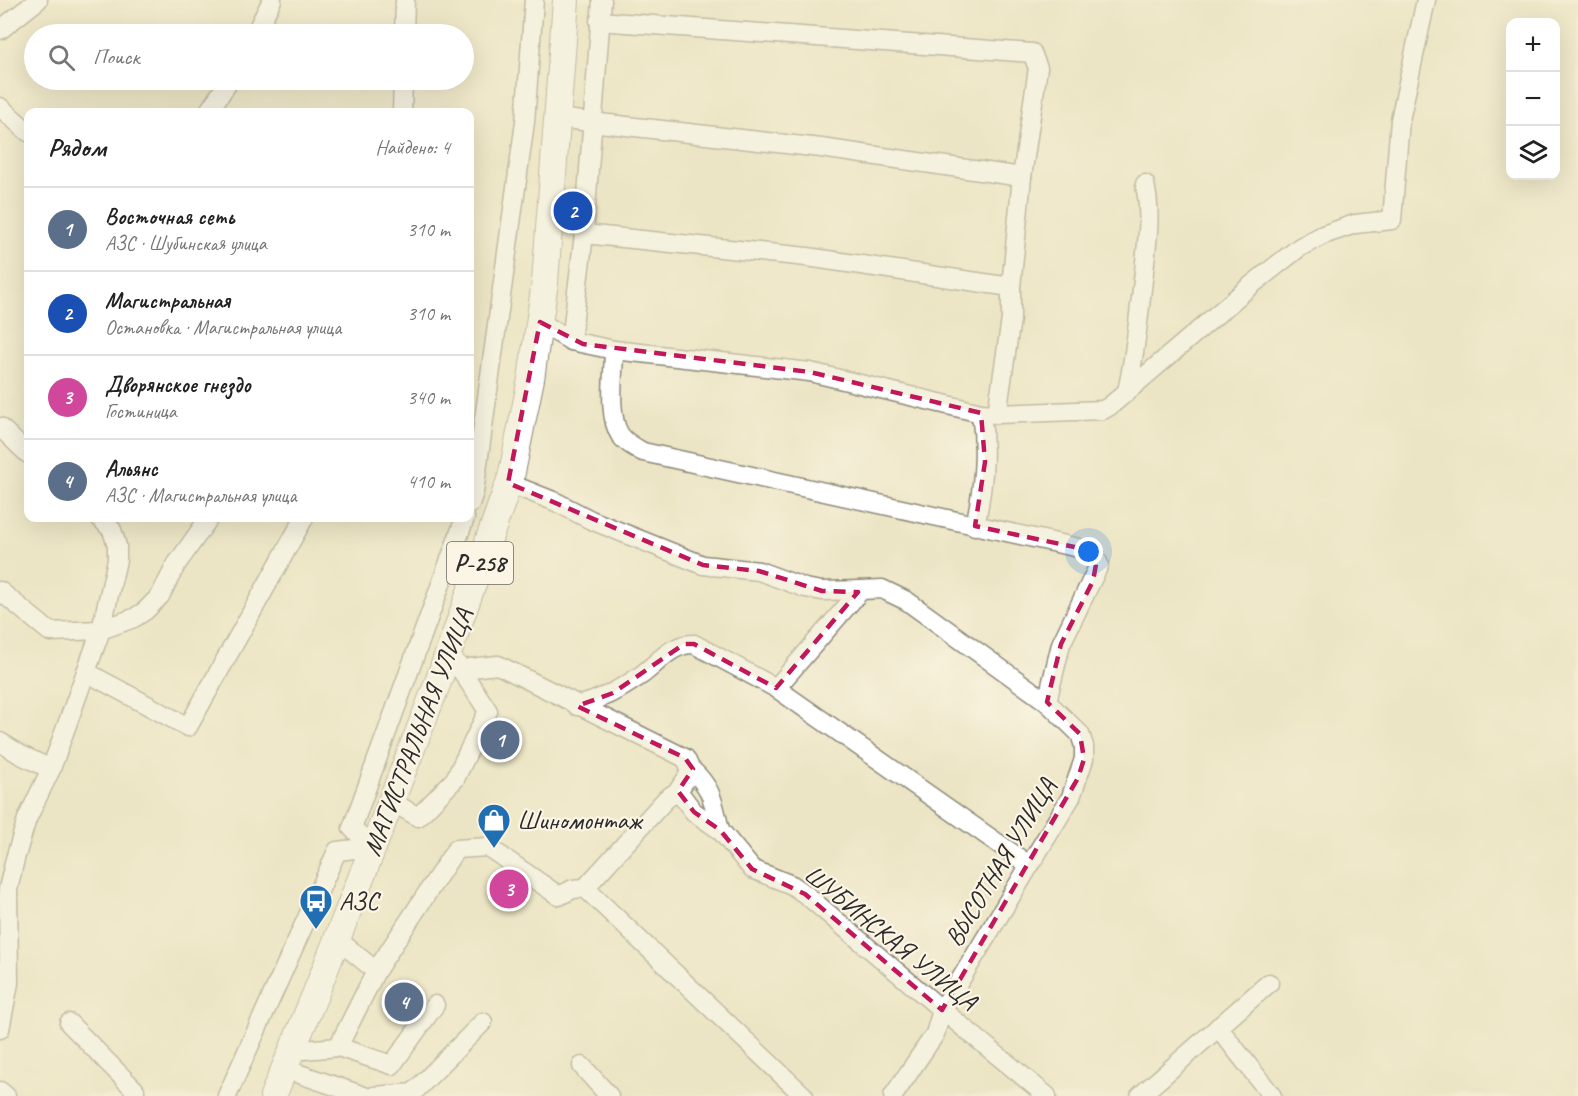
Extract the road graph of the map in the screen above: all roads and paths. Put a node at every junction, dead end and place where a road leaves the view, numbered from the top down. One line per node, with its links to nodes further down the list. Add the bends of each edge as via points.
1 (38, 0): 11 (street)
2 (272, 0): 9 (street)
3 (405, 0): 10 (street)
4 (534, 0): 20 (street)
5 (566, 0): 19 (highway, МАГИСТРАЛЬНАЯ УЛИЦА / Р-258)
6 (602, 0): 8 (street)
7 (1426, 0): 28 (street, via 1400,120 1392,220 1355,224 1300,247)
8 (600, 21): 17 (street); 21 (street, via 1032,53 1038,68)
9 (260, 24)
10 (404, 24)
11 (0, 30)
12 (223, 90): 15 (street)
13 (403, 90): 16 (street)
14 (0, 107): 18 (street)
15 (211, 108)
16 (402, 108)
17 (593, 123): 19 (street); 21 (street, via 821,148); 23 (street)
18 (24, 128)
19 (555, 131): 20 (street); 25 (highway, МАГИСТРАЛЬНАЯ УЛИЦА / Р-258)
20 (523, 140): 30 (street)
21 (1022, 177): 24 (street)
22 (1145, 184): 28 (street, via 1150,228)
23 (584, 234): 24 (street, via 807,257); 26 (street)
24 (1011, 287): 29 (street, via 1011,319)
25 (540, 322): 26 (street); 33 (highway, МАГИСТРАЛЬНАЯ УЛИЦА / Р-258)
26 (571, 341): 27 (street)
27 (614, 350): 29 (street, via 810,372); 39 (street, via 614,418 623,438 643,452)
28 (1127, 392): 29 (street, via 1103,410)
29 (989, 414): 39 (street, via 983,488)
30 (476, 422): 34 (street)
31 (0, 427): 32 (street)
32 (24, 450)
33 (508, 483): 40 (street, via 703,565 759,571 822,591); 43 (highway, МАГИСТРАЛЬНАЯ УЛИЦА / Р-258)
34 (474, 492)
35 (104, 522): 42 (street, via 112,531 117,560)
36 (206, 522): 42 (street, via 160,596 134,618)
37 (302, 522): 44 (street, via 188,727)
38 (464, 522): 54 (street, via 352,828)
39 (975, 526): 46 (street, via 1079,548 1097,558 1099,566 1062,644)
40 (861, 590): 45 (street); 46 (street, via 882,589 908,601)
41 (0, 591): 42 (street, via 50,632)
42 (101, 630): 44 (street)
43 (455, 661): 47 (street, via 498,665); 52 (highway, МАГИСТРАЛЬНАЯ УЛИЦА / Р-258); 52 (street, via 488,711 456,779 418,817)
44 (86, 672): 49 (street)
45 (776, 688): 47 (street, via 694,644 684,644 613,693); 55 (street)
46 (1047, 702): 55 (street, ВЫСОТНАЯ УЛИЦА, via 1080,734 1084,759 1071,797)
47 (577, 706): 50 (street, via 685,759)
48 (0, 742): 49 (street)
49 (51, 769): 57 (street, via 27,819)
50 (691, 769): 51 (street); 53 (street, via 710,790)
51 (678, 791): 53 (street, ШУБИНСКАЯ УЛИЦА, via 694,812); 56 (street, via 666,799)
52 (391, 801): 54 (highway, МАГИСТРАЛЬНАЯ УЛИЦА / Р-258)
53 (720, 830): 62 (street, ШУБИНСКАЯ УЛИЦА, via 753,868 806,894)
54 (373, 847): 58 (highway, МАГИСТРАЛЬНАЯ УЛИЦА / Р-258); 74 (street, via 337,851)
55 (1029, 865): 62 (street, ВЫСОТНАЯ УЛИЦА)
56 (585, 888): 59 (street, via 559,896 488,848 456,849); 79 (street)
57 (4, 914): 66 (street, via 9,983)
58 (337, 939): 59 (street); 68 (highway, МАГИСТРАЛЬНАЯ УЛИЦА / Р-258)
59 (376, 971): 67 (street)
60 (1269, 983): 65 (street)
61 (435, 1005): 67 (street, via 392,1065)
62 (942, 1010): 80 (street, ВЫСОТНАЯ УЛИЦА, via 936,1034); 81 (street, ШУБИНСКАЯ УЛИЦА)
63 (483, 1022): 71 (street)
64 (69, 1023): 73 (street, via 135,1090)
65 (1218, 1027): 82 (street); 83 (street)
66 (0, 1029)
67 (338, 1047): 68 (street)
68 (289, 1060): 75 (highway, МАГИСТРАЛЬНАЯ УЛИЦА / Р-258); 76 (street)
69 (582, 1066): 78 (street)
70 (0, 1090): 72 (street)
71 (415, 1095): 77 (street)
72 (6, 1096)
73 (134, 1096)
74 (227, 1096)
75 (273, 1096)
76 (364, 1096)
77 (374, 1096)
78 (609, 1096)
79 (804, 1096)
80 (893, 1096)
81 (1047, 1096)
82 (1140, 1096)
83 (1272, 1096)

